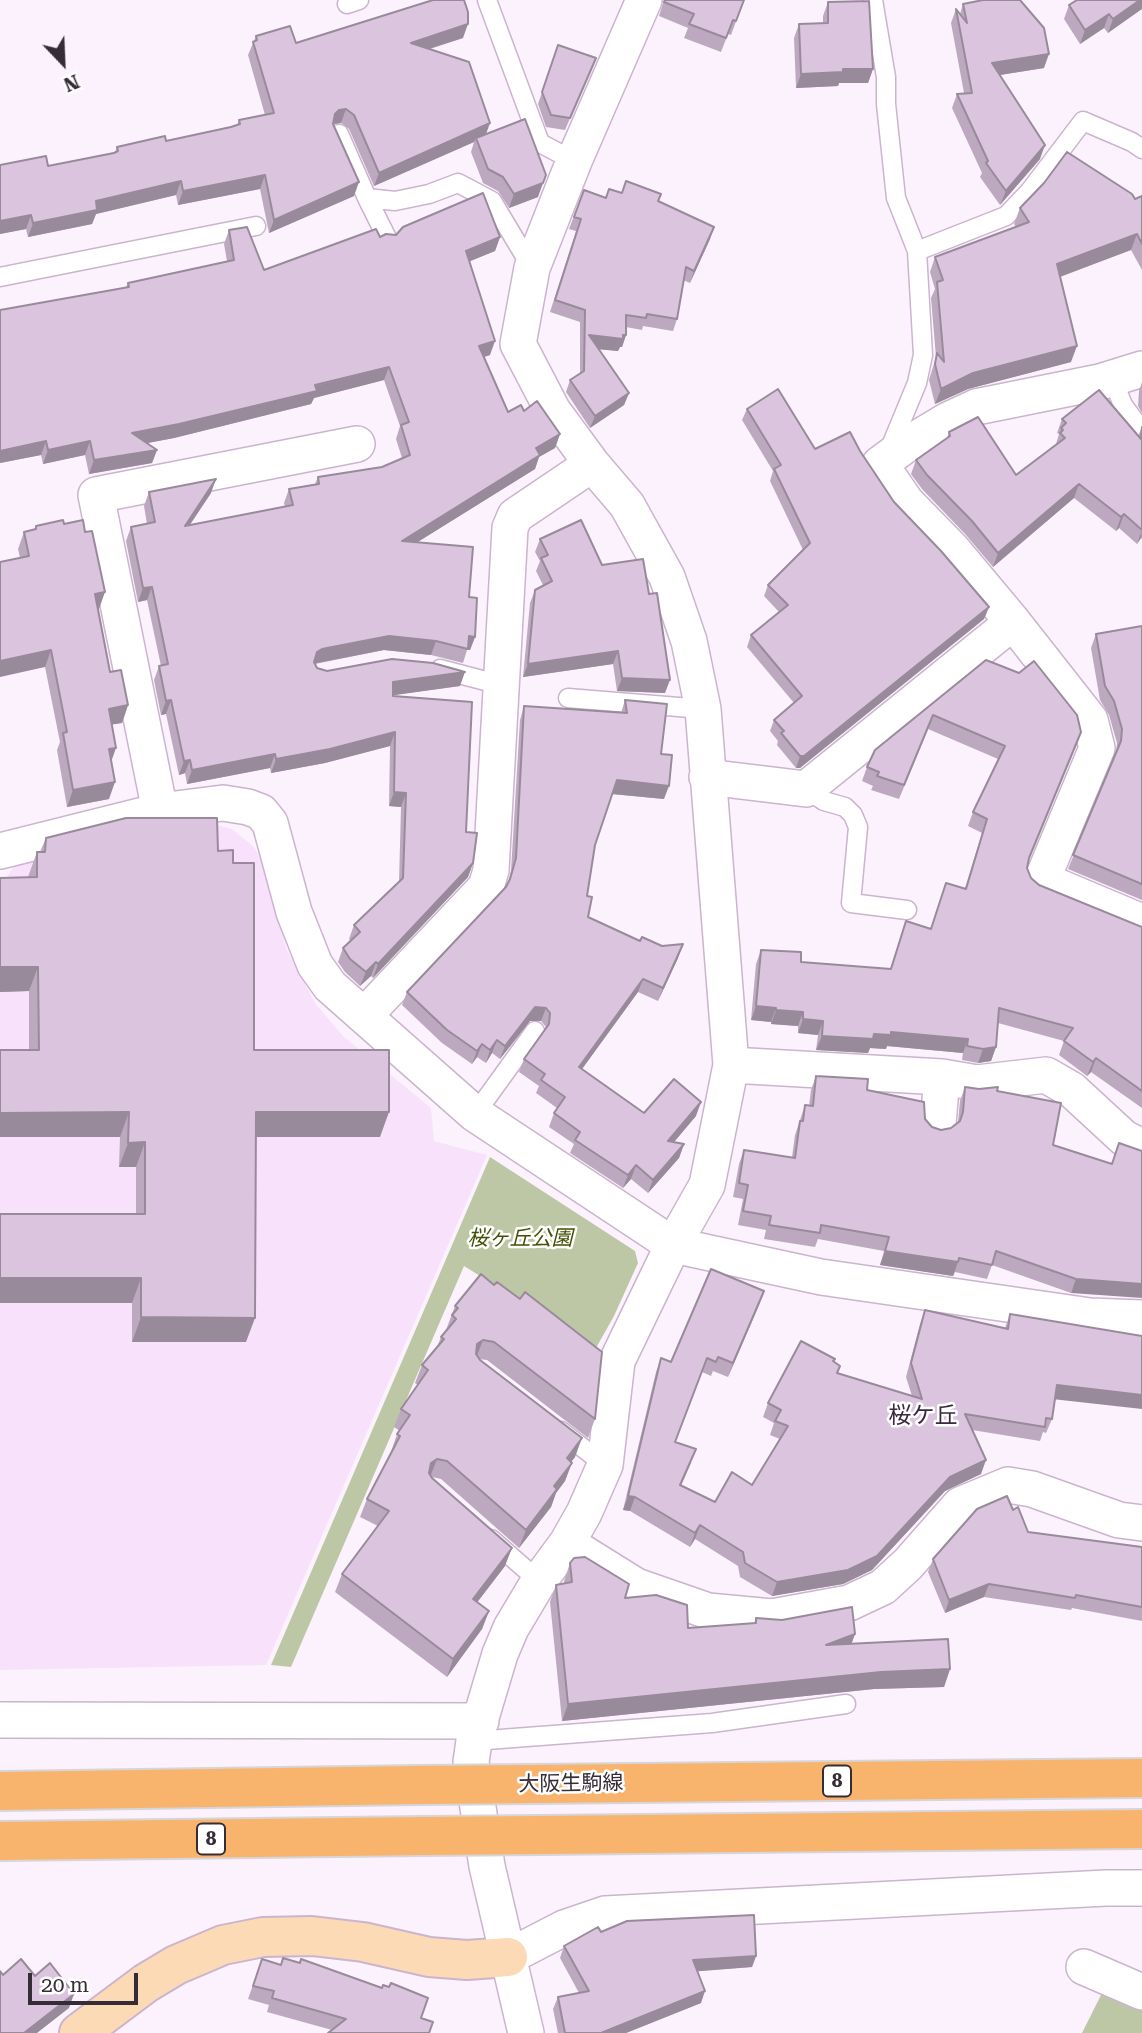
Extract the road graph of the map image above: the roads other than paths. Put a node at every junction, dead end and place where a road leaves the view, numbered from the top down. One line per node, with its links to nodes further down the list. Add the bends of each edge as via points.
1 (487, 0): 6 (lane, via 540,143)
2 (644, 0): 6 (street)
3 (873, 0): 10 (lane, via 886,77 896,198)
4 (338, 134): 7 (lane)
5 (1142, 149): 10 (lane, via 1083,121 1006,216)
6 (574, 161): 11 (street)
7 (367, 198): 9 (lane); 11 (lane, via 395,201 457,183 492,201)
8 (256, 226): 12 (lane)
9 (387, 238)
10 (917, 251): 16 (lane, via 923,355 918,383)
11 (532, 268): 17 (street, via 518,344 553,411)
12 (0, 277)
13 (1127, 373): 14 (lane, via 1123,405); 16 (street, via 976,407 936,426)
14 (1142, 430)
15 (358, 444): 25 (street, via 96,495)
16 (886, 459): 18 (street, via 880,464 906,502)
17 (592, 464): 20 (street, via 515,516 510,528); 22 (street, via 627,505 667,577 690,641)
18 (1013, 622): 24 (street); 28 (street, via 1090,720 1097,748 1042,880)
19 (419, 665): 20 (lane)
20 (501, 685): 29 (street, via 491,870 486,887)
21 (568, 698): 22 (lane)
22 (702, 709): 23 (street)
23 (707, 777): 24 (street); 31 (street)
24 (806, 789): 27 (lane, via 845,807 858,827 850,903)
25 (160, 811): 26 (street); 29 (street, via 223,803 261,812 270,823 294,912 315,965)
26 (0, 851)
27 (907, 910)
28 (1142, 922)
29 (363, 1016): 33 (street)
30 (535, 1031): 33 (lane)
31 (731, 1065): 32 (street); 36 (street, via 707,1185)
32 (942, 1077): 34 (street); 35 (street, via 977,1083 1046,1075 1072,1090 1125,1138)
33 (475, 1114): 36 (street)
34 (938, 1124)
35 (1142, 1147)
36 (673, 1245): 37 (street, via 821,1277 1090,1316); 39 (street, via 617,1361)
37 (1142, 1318)
38 (550, 1422): 39 (lane)
39 (605, 1465): 42 (street)
40 (1142, 1522): 42 (street, via 1119,1520 1008,1485 960,1505 883,1587 849,1603 772,1617 708,1611 636,1586)
41 (481, 1530): 43 (lane)
42 (567, 1543): 43 (street)
43 (539, 1581): 46 (street, via 499,1654)
44 (846, 1704): 46 (lane, via 712,1723)
45 (0, 1720): 46 (street)
46 (477, 1731): 52 (street, via 471,1762 487,1866)
47 (1142, 1778): 48 (main road, 大阪生駒線 / 8, bridge)
48 (0, 1791)
49 (1142, 1829): 50 (main road, 8, bridge)
50 (0, 1841)
51 (1142, 1888): 52 (street, via 605,1914)
52 (508, 1956): 55 (street, via 467,1960 312,1936 263,1937 223,1945 176,1965); 56 (street)
53 (1084, 1967): 54 (street)
54 (1142, 1992)
55 (79, 2033)
56 (526, 2033)

